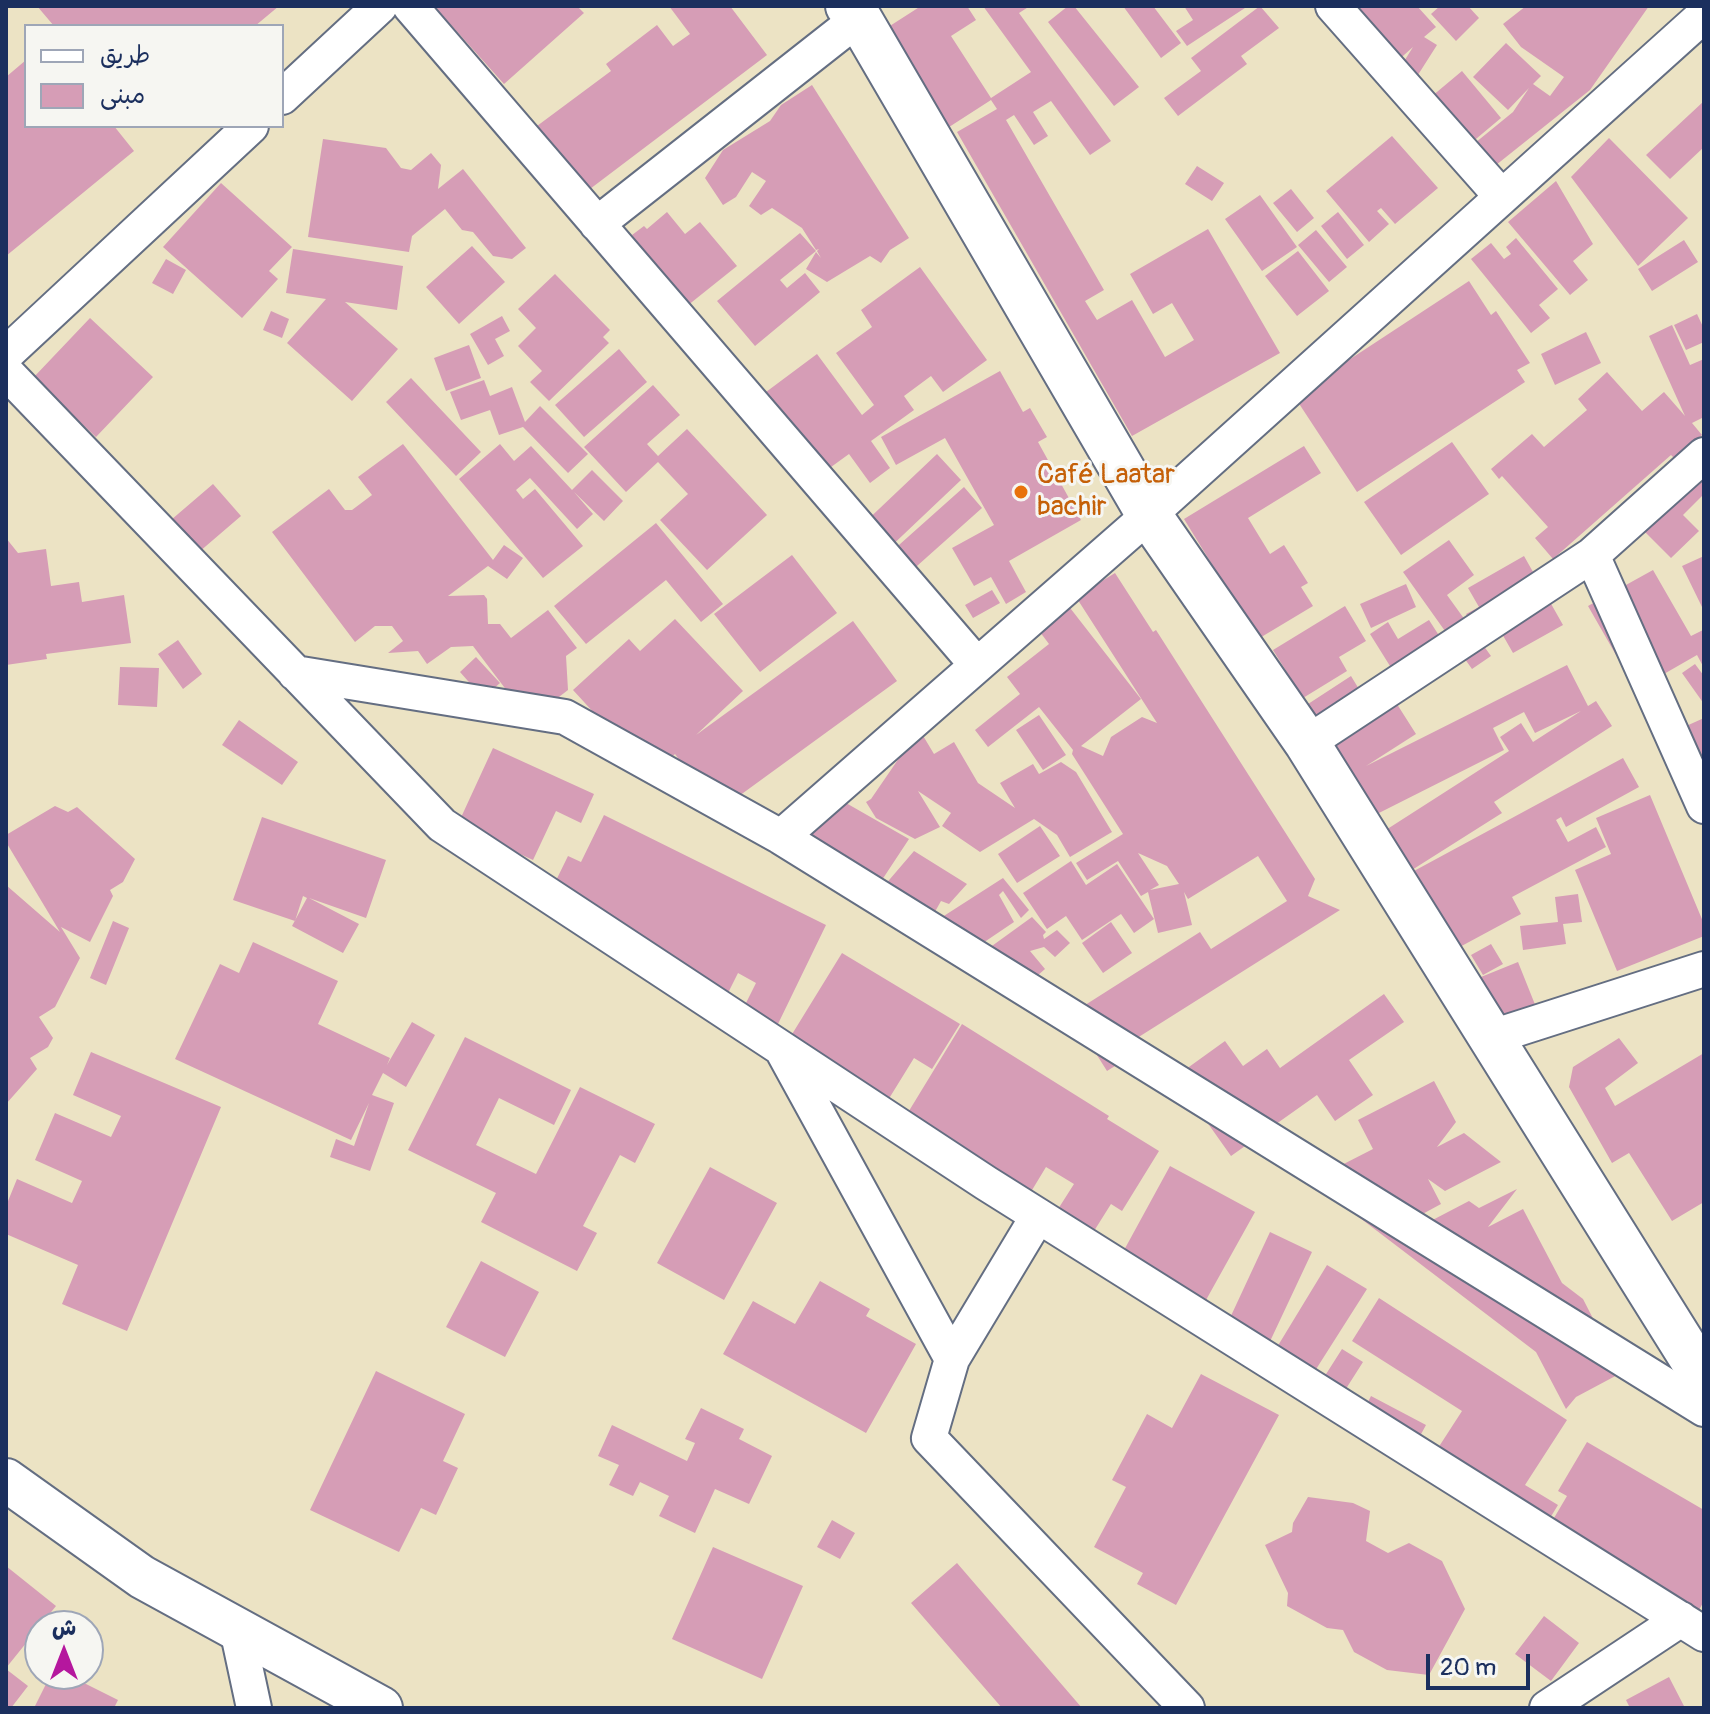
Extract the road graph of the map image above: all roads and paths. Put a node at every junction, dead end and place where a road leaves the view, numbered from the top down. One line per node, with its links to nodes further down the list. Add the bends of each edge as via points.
1 (380, 6): 6 (street)
2 (410, 6): 9 (street)
3 (1333, 6): 8 (street)
4 (861, 10): 9 (street); 13 (main road)
5 (1704, 15): 8 (street)
6 (284, 95)
7 (249, 128): 10 (street)
8 (1502, 197): 13 (street)
9 (597, 224): 15 (street)
10 (6, 354)
11 (6, 372): 16 (street)
12 (1704, 455): 14 (street)
13 (1149, 515): 15 (street); 17 (main road)
14 (1592, 555): 17 (street); 18 (street)
15 (977, 665): 19 (street)
16 (295, 673): 19 (street, via 565,717); 22 (street, via 442,825)
17 (1307, 743): 21 (main road)
18 (1704, 806)
19 (781, 837): 26 (street)
20 (1704, 969): 21 (street)
21 (1492, 1037): 25 (main road)
22 (782, 1049): 23 (street); 24 (street)
23 (1038, 1216): 24 (street); 28 (street)
24 (952, 1359): 32 (street, via 929,1438)
25 (1704, 1378)
26 (1704, 1409)
27 (6, 1480): 29 (street, via 142,1577)
28 (1692, 1626): 33 (street)
29 (237, 1629): 30 (street); 31 (street)
30 (254, 1708)
31 (381, 1708)
32 (1187, 1708)
33 (1547, 1708)

